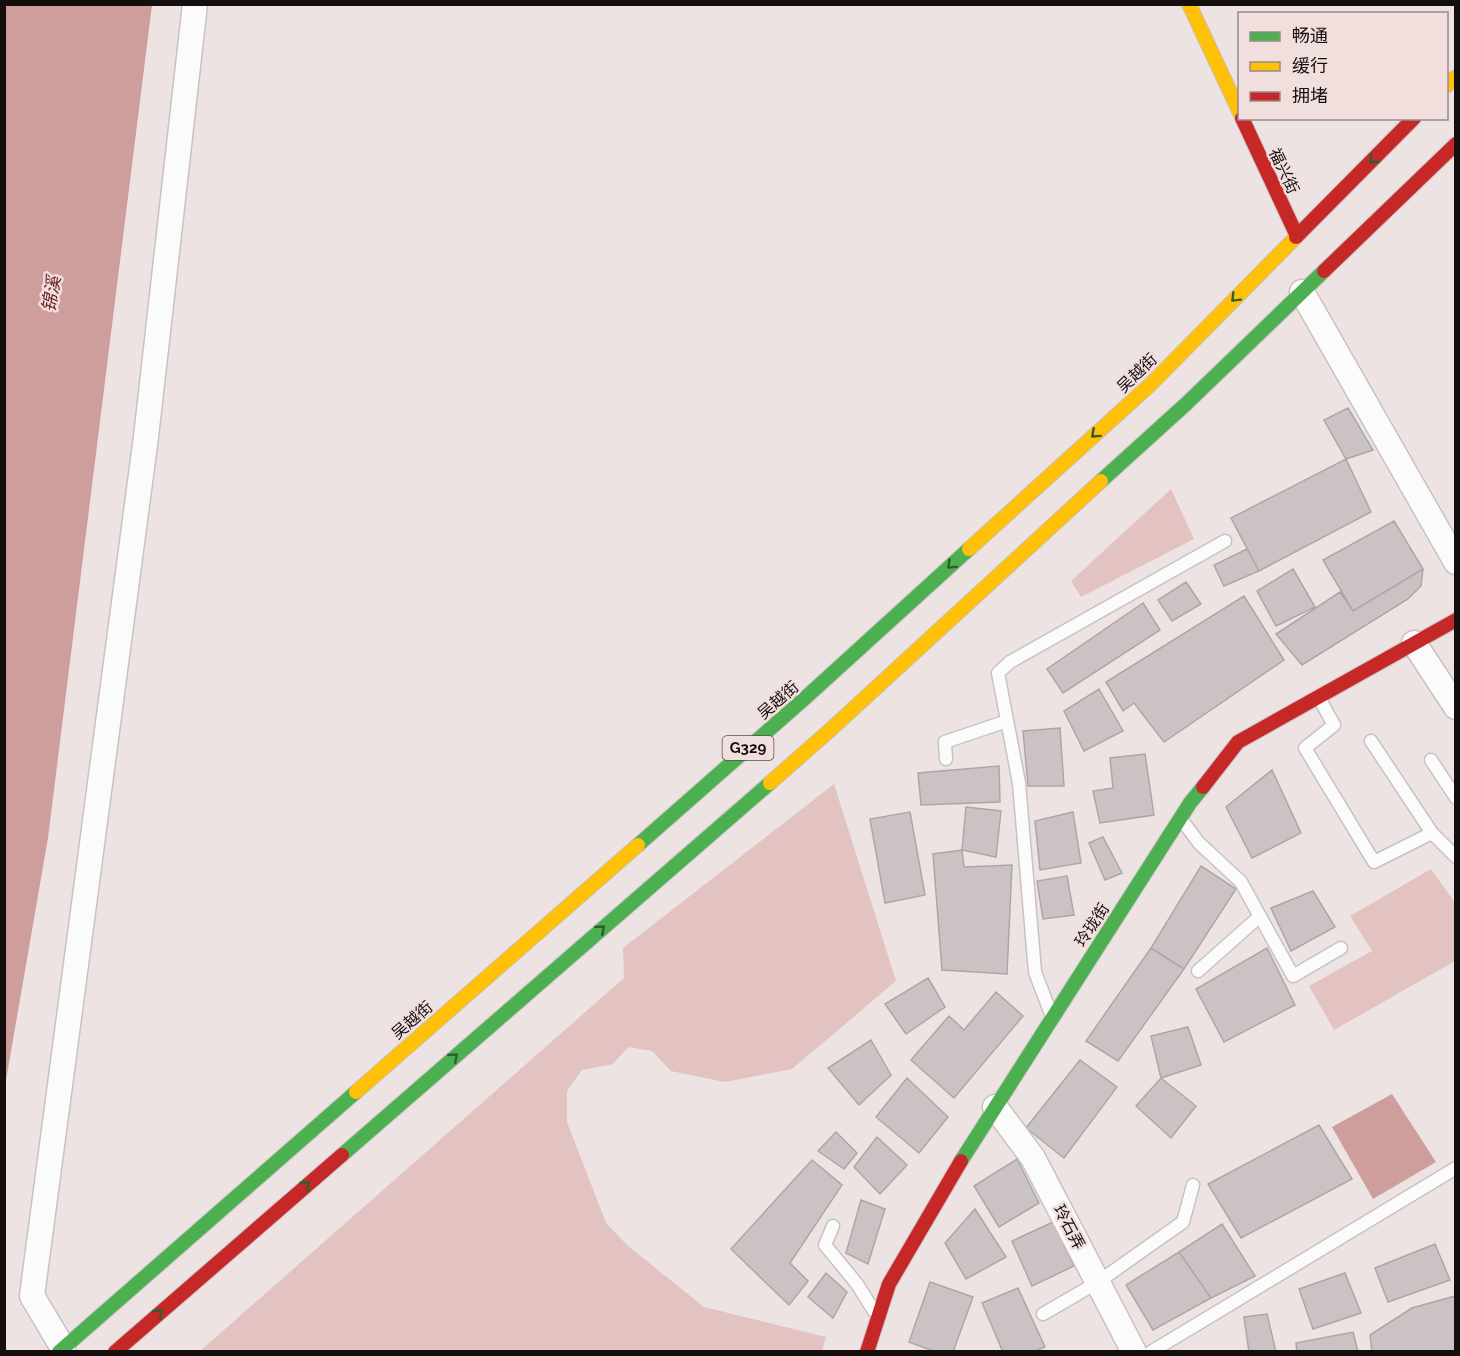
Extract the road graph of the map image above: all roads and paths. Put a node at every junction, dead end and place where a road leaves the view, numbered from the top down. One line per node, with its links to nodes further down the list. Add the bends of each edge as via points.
1 (195, 4): 34 (street, via 146,437 32,1296)
2 (1189, 4): 3 (main road)
3 (1238, 111)
4 (1243, 120): 7 (main road, 福兴街)
5 (1412, 120): 7 (main road, 吴越街 / G329, one-way to 7)
6 (1455, 144): 8 (main road, G329)
7 (1297, 236): 34 (main road, 吴越街 / G329, one-way to 34, via 1151,384 813,692)
8 (1302, 292): 10 (street); 35 (main road, G329, one-way to 8, via 829,731 1186,404)
9 (1225, 541): 15 (lane, via 1010,662 998,673)
10 (1455, 562)
11 (1455, 620): 12 (main road, 玲珑街)
12 (1414, 644): 13 (main road, 玲珑街); 14 (street)
13 (1318, 697): 20 (main road, 玲珑街, via 1238,742); 21 (lane, via 1334,726 1305,748 1374,862)
14 (1455, 706)
15 (1007, 721): 17 (lane, via 945,742); 26 (lane, via 1019,783 1035,972)
16 (1371, 741): 21 (lane)
17 (946, 759)
18 (1431, 759): 19 (lane)
19 (1455, 798)
20 (1181, 818): 23 (lane, via 1199,843 1242,882); 26 (main road, 玲珑街)
21 (1432, 833): 22 (lane)
22 (1455, 857)
23 (1260, 916): 24 (lane, via 1293,976); 25 (lane)
24 (1341, 948)
25 (1198, 971)
26 (1053, 1018): 27 (main road, 玲珑街)
27 (995, 1107): 31 (street, 玲石弄, via 1033,1158); 33 (main road, 玲珑街, via 889,1284)
28 (1455, 1168): 38 (lane)
29 (1193, 1185): 31 (lane, via 1183,1222)
30 (833, 1226): 33 (lane, via 825,1245)
31 (1098, 1282): 32 (lane); 37 (street, 玲石弄)
32 (1043, 1314)
33 (878, 1317): 36 (main road, 玲珑街)
34 (61, 1350)
35 (115, 1352)
36 (867, 1352)
37 (1134, 1352)
38 (1151, 1352)

